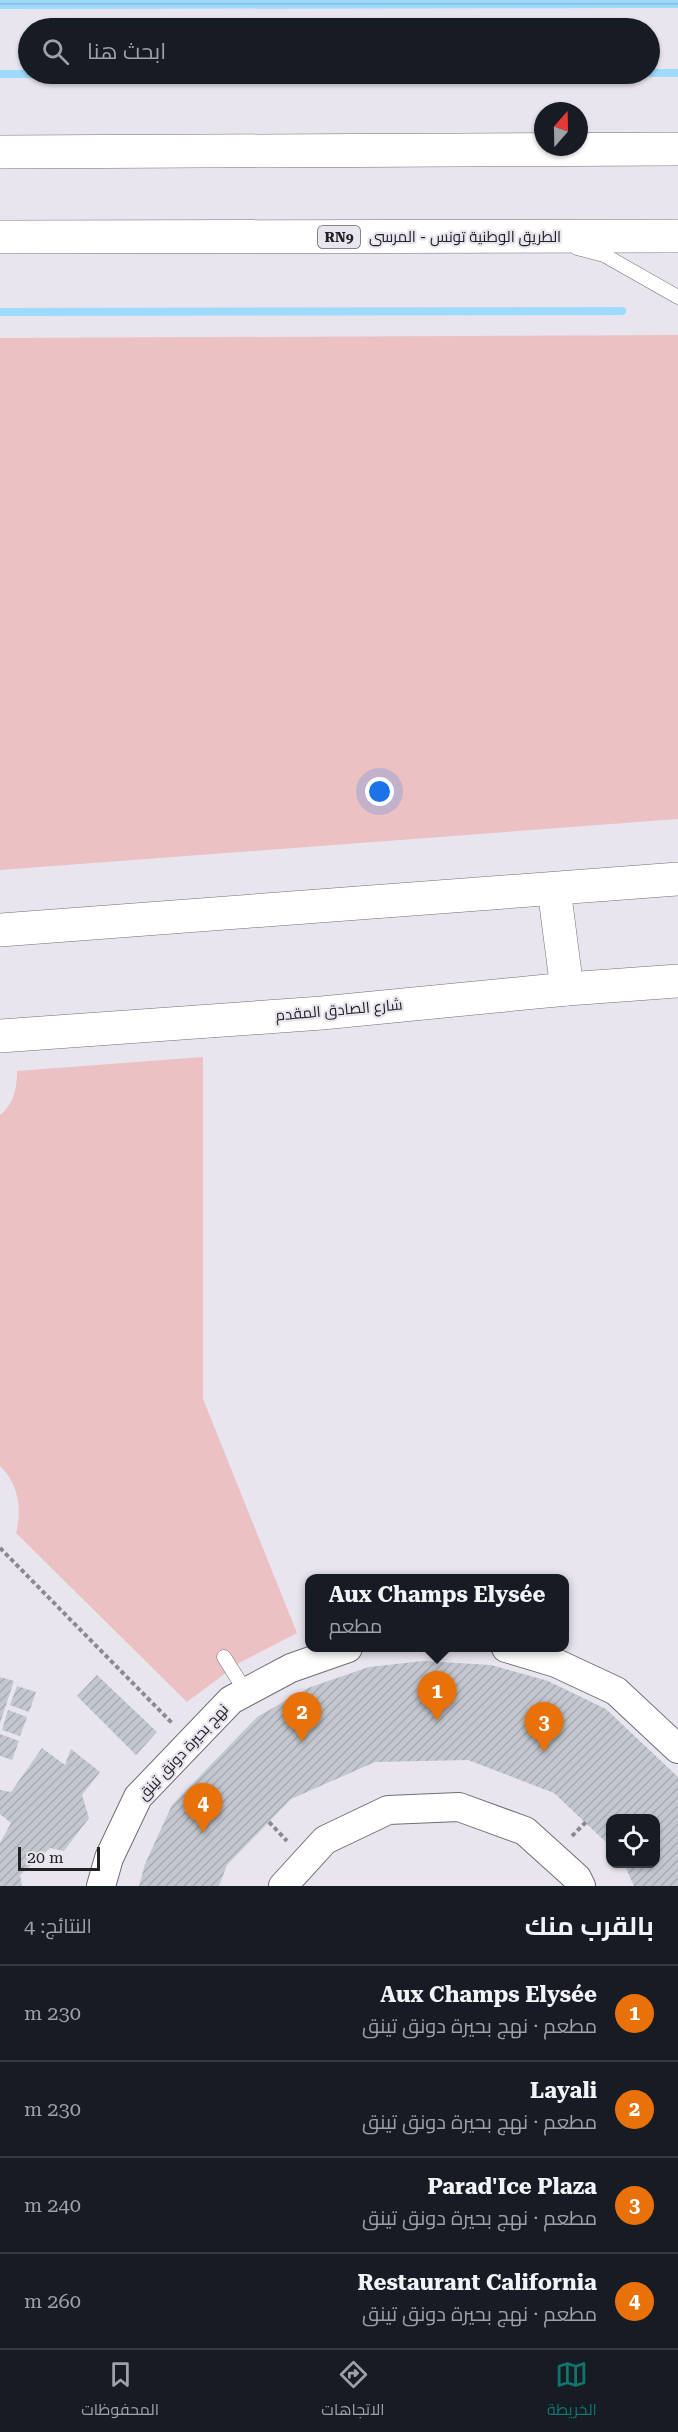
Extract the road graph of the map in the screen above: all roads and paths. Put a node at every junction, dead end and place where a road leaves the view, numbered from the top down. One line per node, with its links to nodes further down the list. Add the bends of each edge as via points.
1 (678, 149): 2 (main road)
2 (0, 152)
3 (678, 236): 5 (main road, الطريق الوطنية تونس - المرسى / RN9)
4 (0, 237): 5 (main road, الطريق الوطنية تونس - المرسى / RN9)
5 (544, 238): 6 (lane, via 604,255)
6 (678, 297)
7 (678, 879): 8 (main road)
8 (554, 889): 9 (main road); 11 (main road)
9 (0, 930)
10 (678, 981): 11 (main road, شارع الصادق المقدم)
11 (567, 989): 12 (main road, شارع الصادق المقدم, via 322,1013)
12 (0, 1036)
13 (0, 1548): 18 (path)
14 (334, 1652): 17 (street, نهج بحيرة دونق تينق, via 291,1668)
15 (522, 1652): 19 (street, via 616,1691)
16 (224, 1656): 17 (lane)
17 (246, 1692): 18 (street, نهج بحيرة دونق تينق, via 231,1700)
18 (190, 1742): 20 (street, نهج بحيرة دونق تينق, via 138,1797 109,1858)
19 (678, 1749)
20 (101, 1886)
21 (283, 1886): 22 (street, via 325,1840 388,1810 459,1807 525,1831)
22 (581, 1886)

